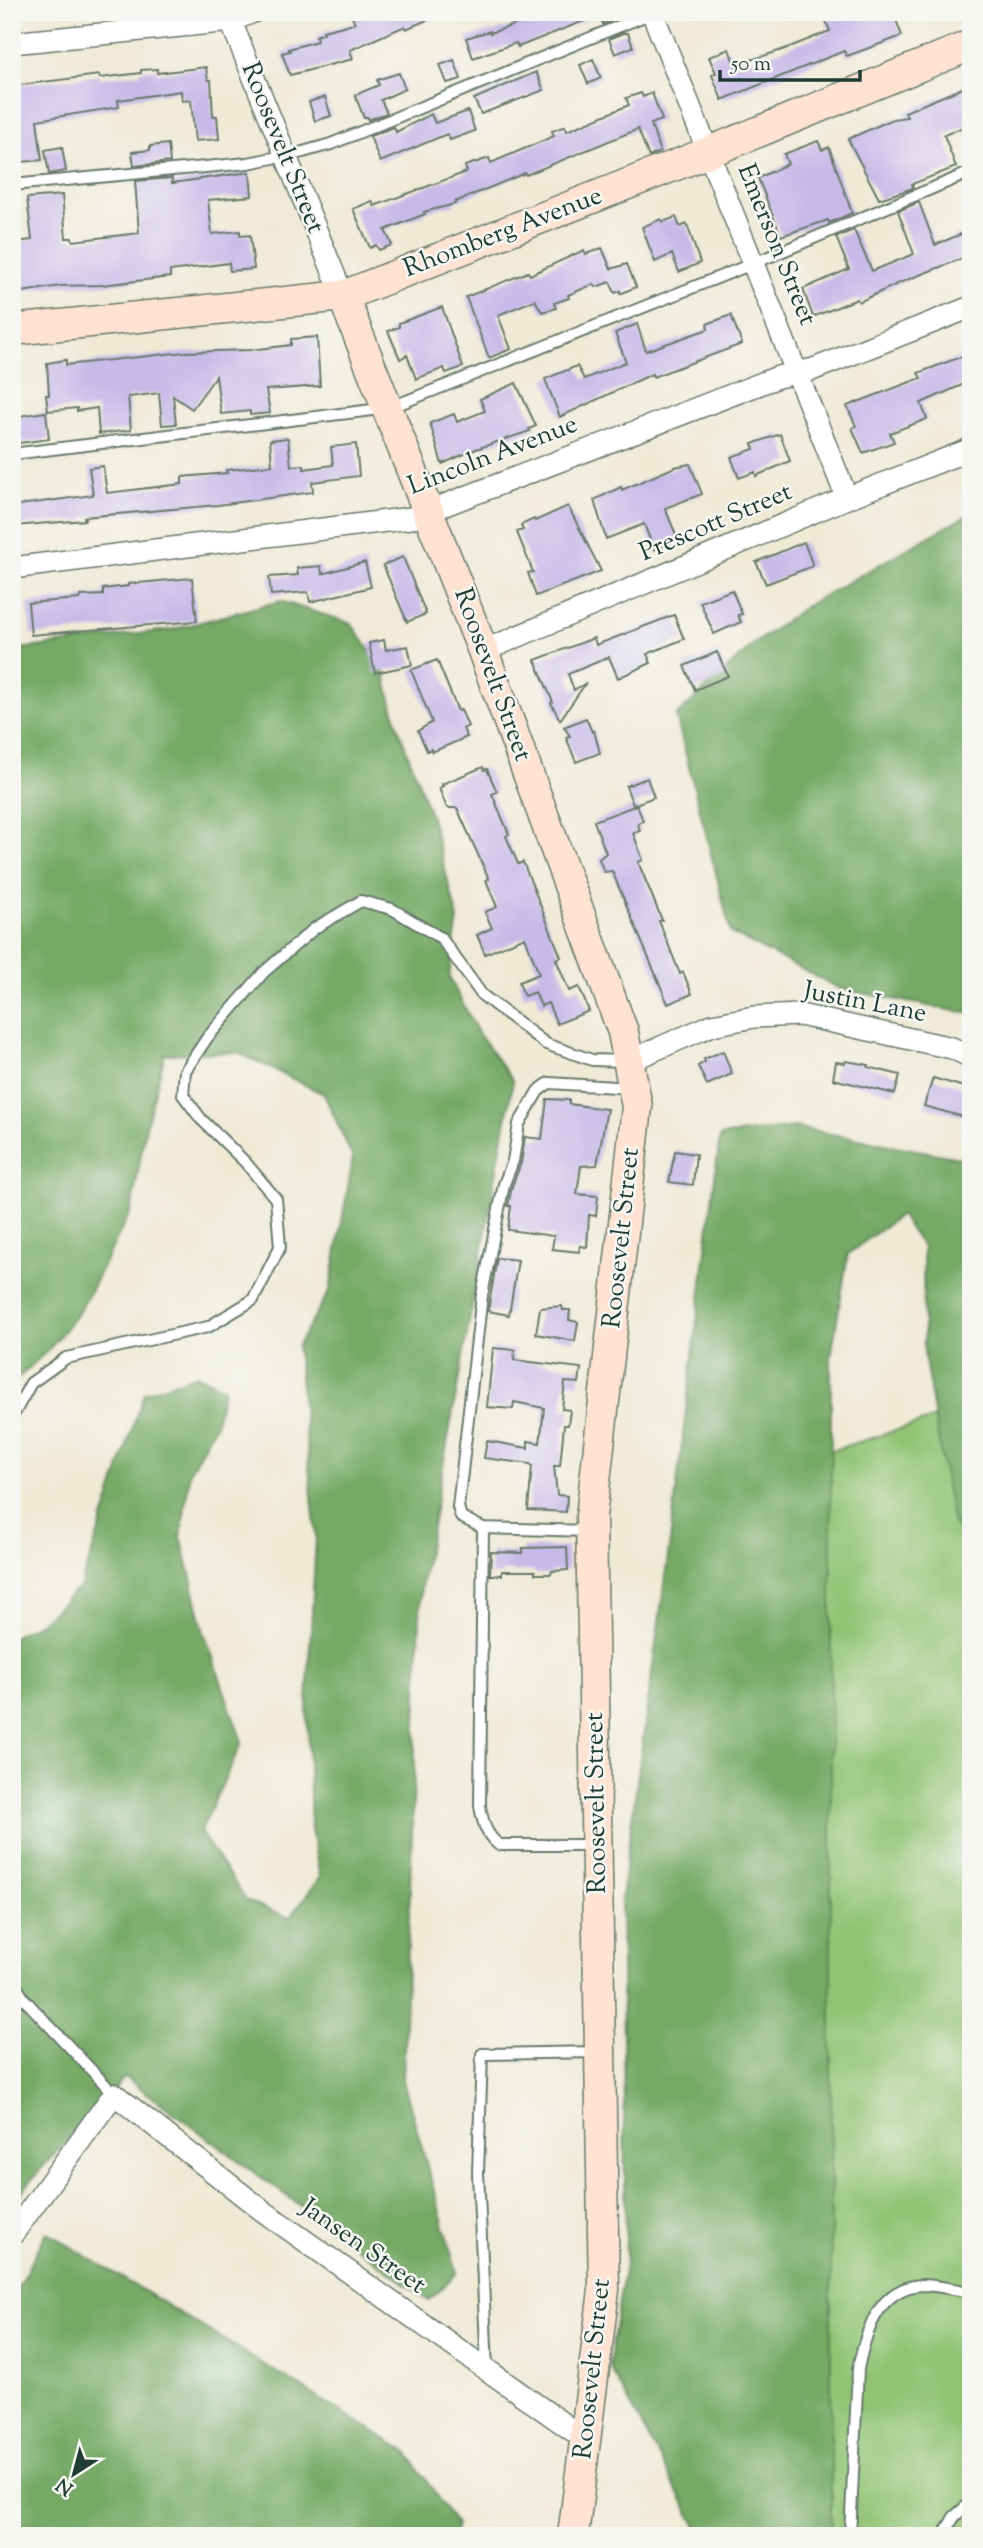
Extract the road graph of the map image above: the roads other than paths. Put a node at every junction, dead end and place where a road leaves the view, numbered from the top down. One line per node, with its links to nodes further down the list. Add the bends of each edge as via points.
1 (253, 12): 3 (street)
2 (653, 12): 6 (street, Emerson Street); 7 (lane, via 331,144)
3 (229, 17): 4 (street); 7 (street, Roosevelt Street)
4 (12, 43)
5 (971, 45): 6 (street, Rhomberg Avenue)
6 (709, 152): 10 (street, Emerson Street); 11 (street, Rhomberg Avenue)
7 (285, 156): 9 (lane); 11 (street, Roosevelt Street)
8 (971, 172): 10 (lane)
9 (12, 185)
10 (752, 264): 14 (street, Emerson Street); 15 (lane)
11 (343, 296): 13 (street, Rhomberg Avenue); 15 (street, Roosevelt Street)
12 (971, 307): 14 (street, Lincoln Avenue)
13 (12, 330)
14 (797, 373): 18 (street, Emerson Street); 19 (street, Lincoln Avenue)
15 (389, 408): 17 (lane); 19 (street, Roosevelt Street)
16 (971, 449): 18 (street, Prescott Street)
17 (12, 454)
18 (847, 498): 21 (street, Prescott Street)
19 (430, 511): 20 (street, Lincoln Avenue, via 389,522); 21 (street, Roosevelt Street)
20 (12, 568)
21 (483, 650): 23 (street, Roosevelt Street, via 623,1032)
22 (971, 1057): 23 (street, Justin Lane, via 952,1048 800,1015 754,1017 712,1025)
23 (631, 1075): 24 (lane, via 546,1044 482,995 441,938 393,909 361,901 315,928 264,972 186,1070 183,1095 276,1199 280,1247 253,1300 208,1327 66,1358 31,1383); 25 (lane, via 549,1083 538,1091 519,1124 482,1295 459,1482 461,1517); 26 (street, Roosevelt Street, via 637,1107)
24 (12, 1417)
25 (483, 1528): 26 (lane); 27 (lane, via 480,1806 484,1825 499,1845)
26 (592, 1531): 27 (street, Roosevelt Street)
27 (598, 1845): 29 (street, Roosevelt Street)
28 (12, 1980): 30 (lane, via 24,1999)
29 (601, 2052): 33 (lane, via 482,2053 478,2174); 34 (street, Roosevelt Street, via 604,2290)
30 (114, 2094): 31 (street); 33 (street, Jansen Street, via 262,2211)
31 (12, 2235)
32 (971, 2292): 37 (lane, via 921,2285 898,2293 875,2313 858,2369)
33 (487, 2368): 34 (street, Jansen Street)
34 (586, 2440): 36 (street, Roosevelt Street)
35 (971, 2502): 38 (lane, via 954,2517)
36 (573, 2536)
37 (850, 2536)
38 (943, 2536)

